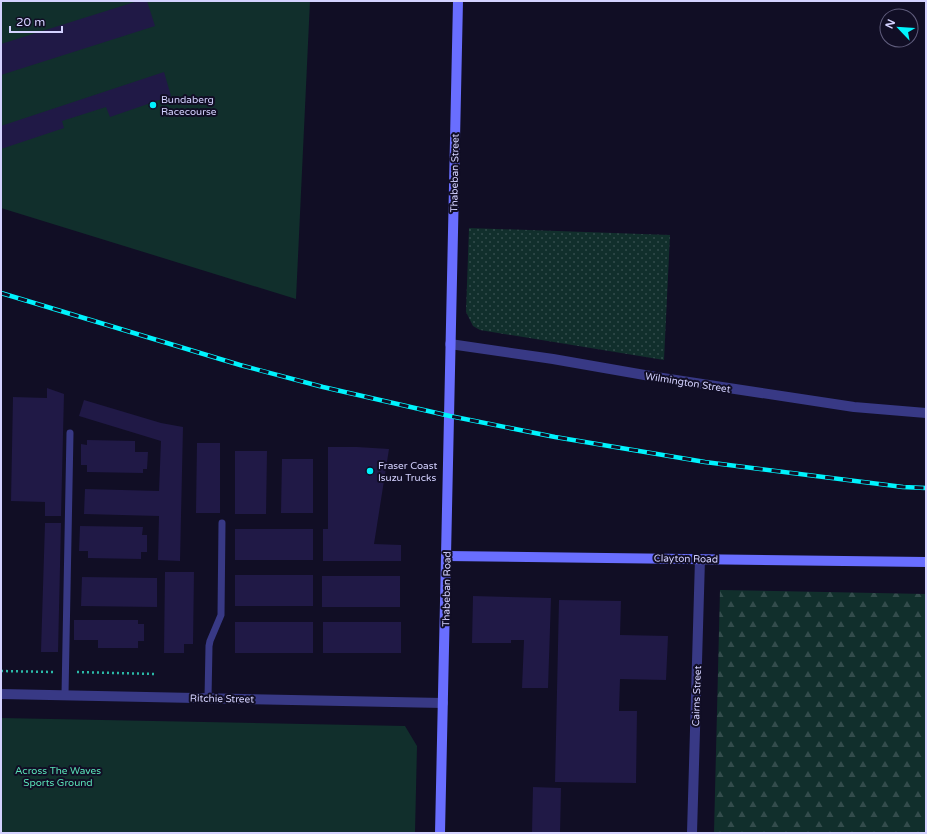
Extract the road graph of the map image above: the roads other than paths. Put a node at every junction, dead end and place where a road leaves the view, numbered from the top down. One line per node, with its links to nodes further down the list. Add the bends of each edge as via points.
1 (458, 1): 2 (street, Thabeban Street)
2 (450, 344): 3 (street, Wilmington Street, via 854,407); 6 (street, Thabeban Road)
3 (926, 413)
4 (70, 433): 10 (lane)
5 (222, 523): 11 (lane, via 221,615 209,646)
6 (446, 556): 7 (street, Clayton Road); 12 (street, Thabeban Road)
7 (700, 558): 8 (street, Clayton Road); 14 (street, Cairns Street)
8 (926, 562)
9 (1, 694): 10 (street, Ritchie Street)
10 (65, 695): 11 (street, Ritchie Street)
11 (208, 698): 12 (street, Ritchie Street)
12 (443, 703): 13 (street, Thabeban Road)
13 (440, 833)
14 (692, 833)

